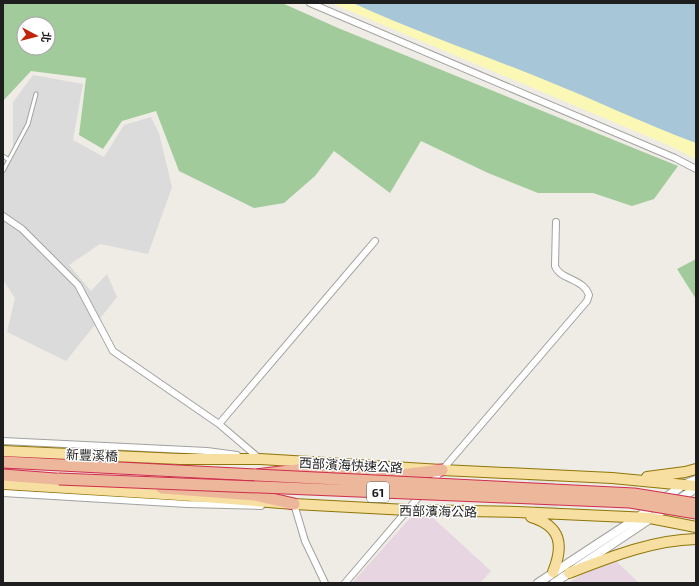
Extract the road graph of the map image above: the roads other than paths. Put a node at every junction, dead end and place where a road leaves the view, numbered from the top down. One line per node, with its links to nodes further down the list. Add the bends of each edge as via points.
1 (310, 3): 5 (street)
2 (36, 94): 4 (lane, via 28,124)
3 (3, 156): 4 (lane)
4 (9, 160): 6 (lane)
5 (696, 169)
6 (3, 171)
7 (3, 216): 10 (street, via 22,229 78,285 113,351)
8 (556, 222): 16 (street, via 555,266 559,273 576,281 585,289 589,295 587,301)
9 (375, 241): 10 (street)
10 (219, 424): 13 (street)
11 (3, 441): 13 (street, via 207,450)
12 (3, 451): 13 (main road, 新豐溪橋 / 61, via 180,459)
13 (260, 459): 16 (main road, 61)
14 (3, 462): 18 (highway, 西部濱海快速公路 / 61)
15 (696, 469): 19 (main road, via 654,477)
16 (442, 470): 18 (highway, bridge, via 401,475 306,469); 19 (main road, 61); 28 (street)
17 (3, 475): 20 (highway, 西部濱海快速公路 / 61)
18 (256, 475): 27 (highway, 西部濱海快速公路 / 61, bridge, via 634,494)
19 (612, 478): 23 (main road, 61)
20 (59, 479): 26 (highway, bridge, via 255,494); 30 (highway, 西部濱海快速公路 / 61, bridge, via 630,502)
21 (696, 480): 23 (street)
22 (3, 484): 26 (main road, 西部濱海公路 / 61)
23 (683, 485): 24 (main road, 61); 31 (street)
24 (696, 487): 32 (street)
25 (3, 493): 26 (street, via 187,504)
26 (294, 504): 28 (main road, 西部濱海公路 / 61); 37 (street, via 305,541)
27 (696, 504)
28 (407, 510): 29 (main road, 西部濱海公路 / 61); 38 (street)
29 (517, 512): 31 (main road, 西部濱海公路 / 61); 35 (main road, via 542,520 554,531 559,546)
30 (696, 512)
31 (637, 518): 32 (main road, 西部濱海公路 / 61); 35 (street)
32 (650, 518): 33 (main road, 西部濱海公路 / 61); 36 (street)
33 (696, 527)
34 (696, 539): 36 (main road, via 654,544 614,555)
35 (553, 572): 39 (street)
36 (569, 573): 40 (street)
37 (324, 583)
38 (345, 583)
39 (538, 583)
40 (554, 583)

